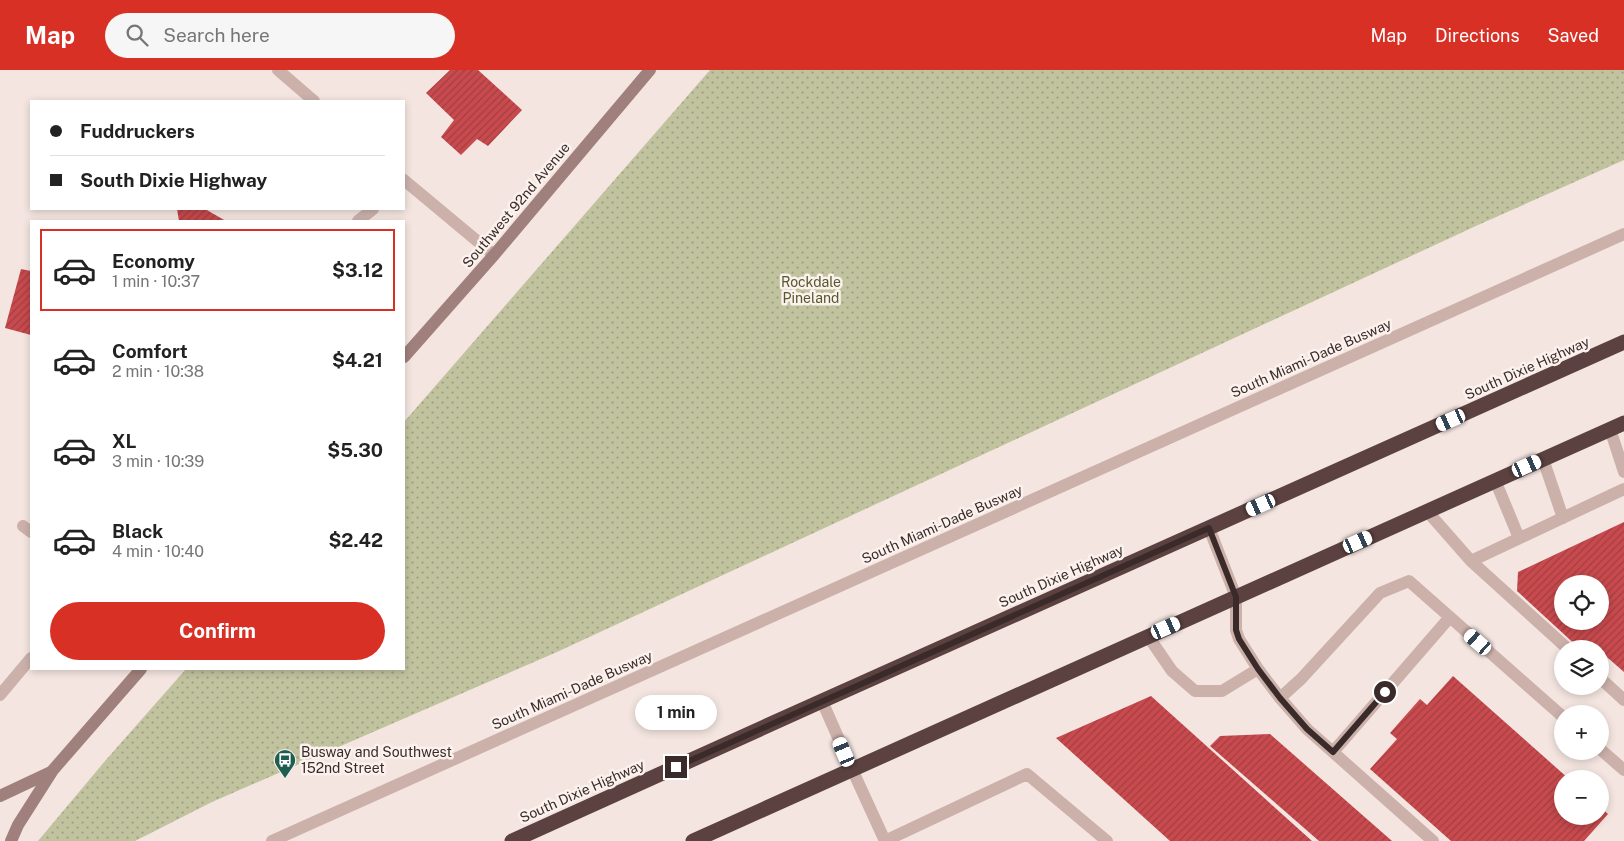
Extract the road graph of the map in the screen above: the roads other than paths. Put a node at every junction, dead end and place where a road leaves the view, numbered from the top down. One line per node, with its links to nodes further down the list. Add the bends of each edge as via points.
1 (278, 70): 3 (street)
2 (650, 70): 8 (street, Southwest 92nd Avenue)
3 (313, 100)
4 (405, 182): 8 (street)
5 (372, 210): 6 (street)
6 (359, 220)
7 (1624, 234): 42 (street, South Miami-Dade Busway)
8 (494, 255): 10 (street, Southwest 92nd Avenue)
9 (1624, 342): 19 (highway, South Dixie Highway)
10 (405, 356)
11 (1624, 423): 12 (highway)
12 (1610, 429): 13 (highway); 14 (street)
13 (1543, 459): 15 (highway); 18 (street)
14 (1624, 472)
15 (1495, 480): 17 (highway); 20 (street)
16 (1624, 489): 18 (street)
17 (1427, 511): 21 (street); 22 (highway)
18 (1563, 518): 20 (street)
19 (1209, 528): 22 (street); 33 (highway, South Dixie Highway)
20 (1520, 538): 21 (street)
21 (1471, 561): 25 (street)
22 (1236, 597): 24 (highway); 27 (street, via 1236,630)
23 (1450, 617): 31 (street, via 1409,581 1380,593); 34 (street); 35 (street)
24 (1148, 636): 27 (street, via 1172,671 1195,691 1222,691); 37 (highway)
25 (1558, 640)
26 (30, 659): 30 (street)
27 (1258, 669): 31 (street)
28 (140, 670): 38 (street)
29 (1609, 686): 32 (street)
30 (0, 695)
31 (1280, 698): 35 (street)
32 (1624, 700)
33 (822, 701): 37 (street); 43 (highway, South Dixie Highway)
34 (1554, 709)
35 (1333, 752): 47 (street)
36 (1609, 756): 39 (street)
37 (852, 769): 44 (highway); 45 (street)
38 (53, 770): 40 (street); 41 (street, via 18,825)
39 (1624, 770)
40 (0, 796)
41 (12, 841)
42 (272, 841)
43 (512, 841)
44 (693, 841)
45 (885, 841): 46 (street, via 1027,774)
46 (1107, 841)
47 (1433, 841)

